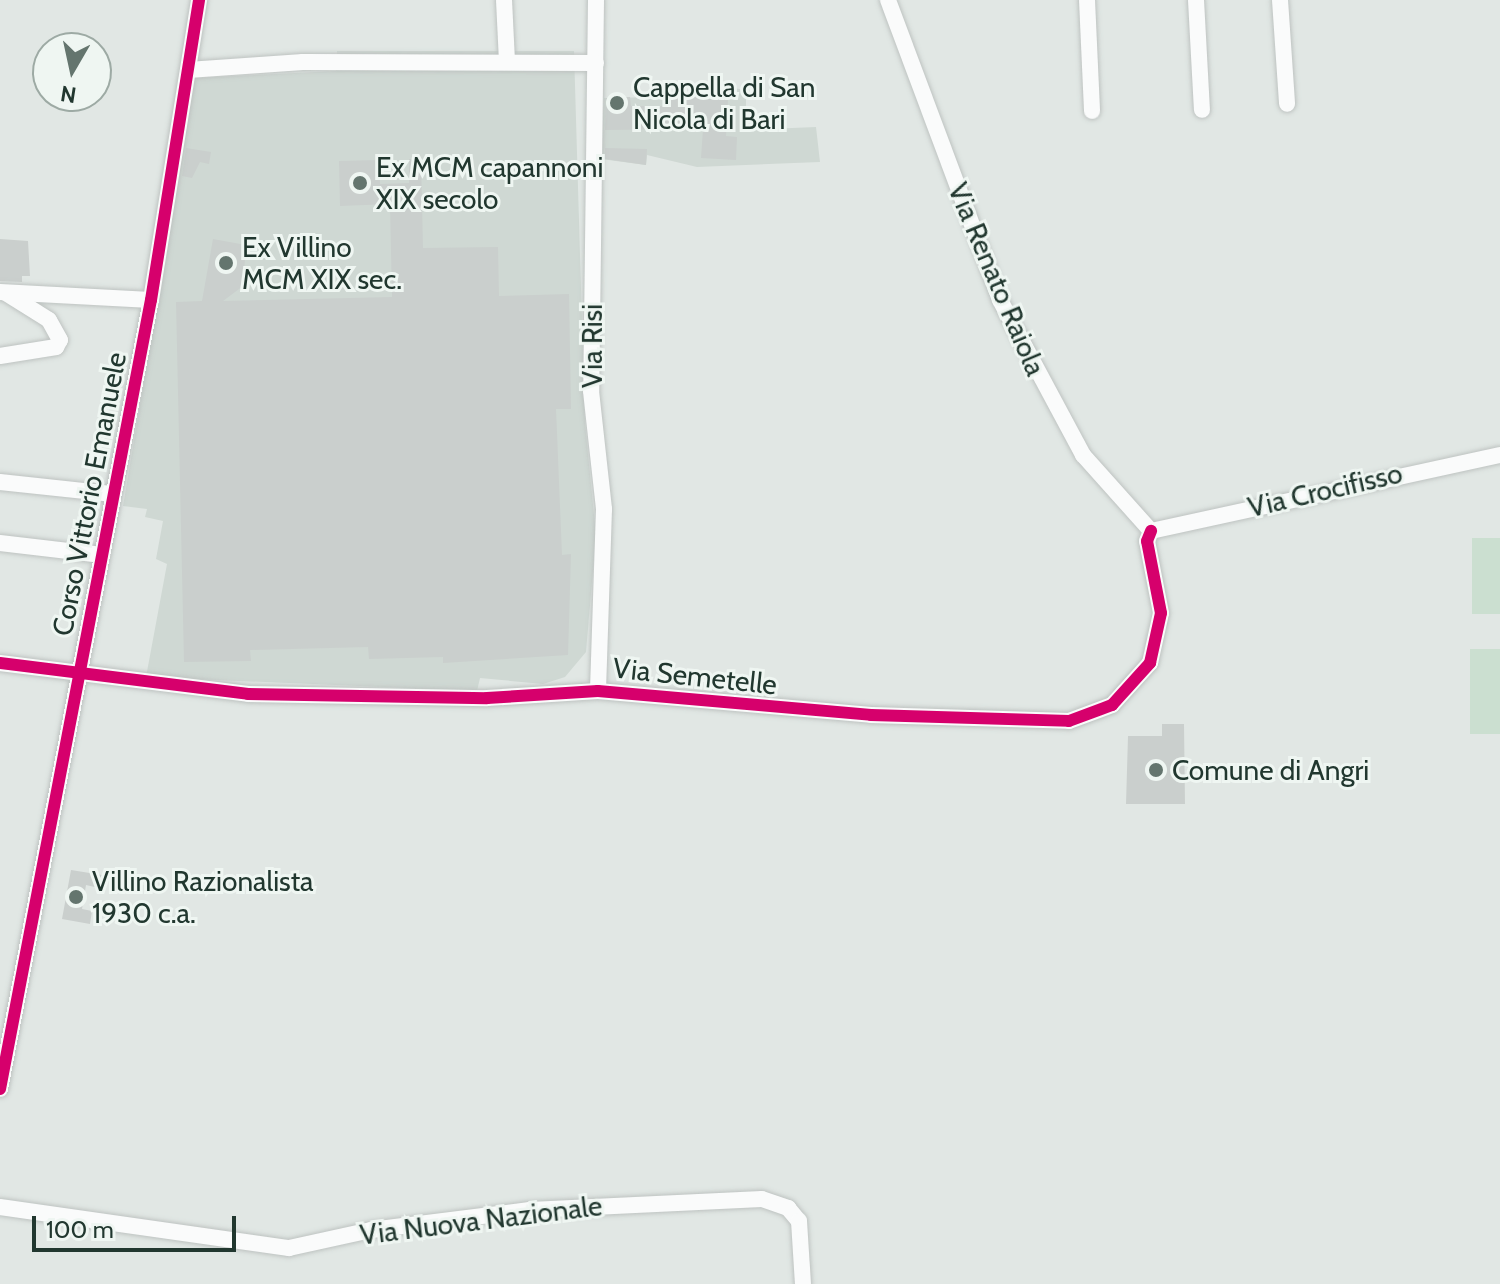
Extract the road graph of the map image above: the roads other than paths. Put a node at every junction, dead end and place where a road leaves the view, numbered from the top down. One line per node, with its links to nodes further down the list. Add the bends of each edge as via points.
1 (199, 0): 10 (street, Corso Vittorio Emanuele)
2 (504, 0): 8 (street)
3 (596, 0): 9 (street, Via Risi)
4 (888, 0): 20 (street, Via Renato Raiola, via 1000,300 1083,455)
5 (1087, 0): 13 (street)
6 (1196, 0): 12 (street)
7 (1280, 0): 11 (street)
8 (507, 62): 9 (street); 10 (street, via 303,62)
9 (596, 63): 25 (street, Via Risi, via 591,391 604,509)
10 (188, 70): 15 (street, Corso Vittorio Emanuele)
11 (1287, 104)
12 (1202, 110)
13 (1092, 111)
14 (2, 292): 15 (street); 16 (street, via 49,320 60,340 56,347)
15 (151, 300): 19 (street, Corso Vittorio Emanuele)
16 (0, 356)
17 (1500, 455): 20 (street, Via Crocifisso)
18 (0, 482): 19 (street)
19 (113, 494): 22 (street, Corso Vittorio Emanuele)
20 (1151, 531): 25 (street, Via Semetelle, via 1158,642 1136,686 1089,716 1043,721 871,715)
21 (0, 543): 22 (street)
22 (102, 555): 24 (street, Corso Vittorio Emanuele)
23 (0, 663): 24 (street, Via Semetelle)
24 (78, 677): 25 (street, Via Semetelle, via 248,694 487,698); 26 (street, Corso Vittorio Emanuele)
25 (598, 691)
26 (0, 1089)
27 (0, 1207): 28 (street, Via Nuova Nazionale, via 289,1248 371,1230 530,1210 762,1199 788,1208 799,1221)
28 (803, 1284)

